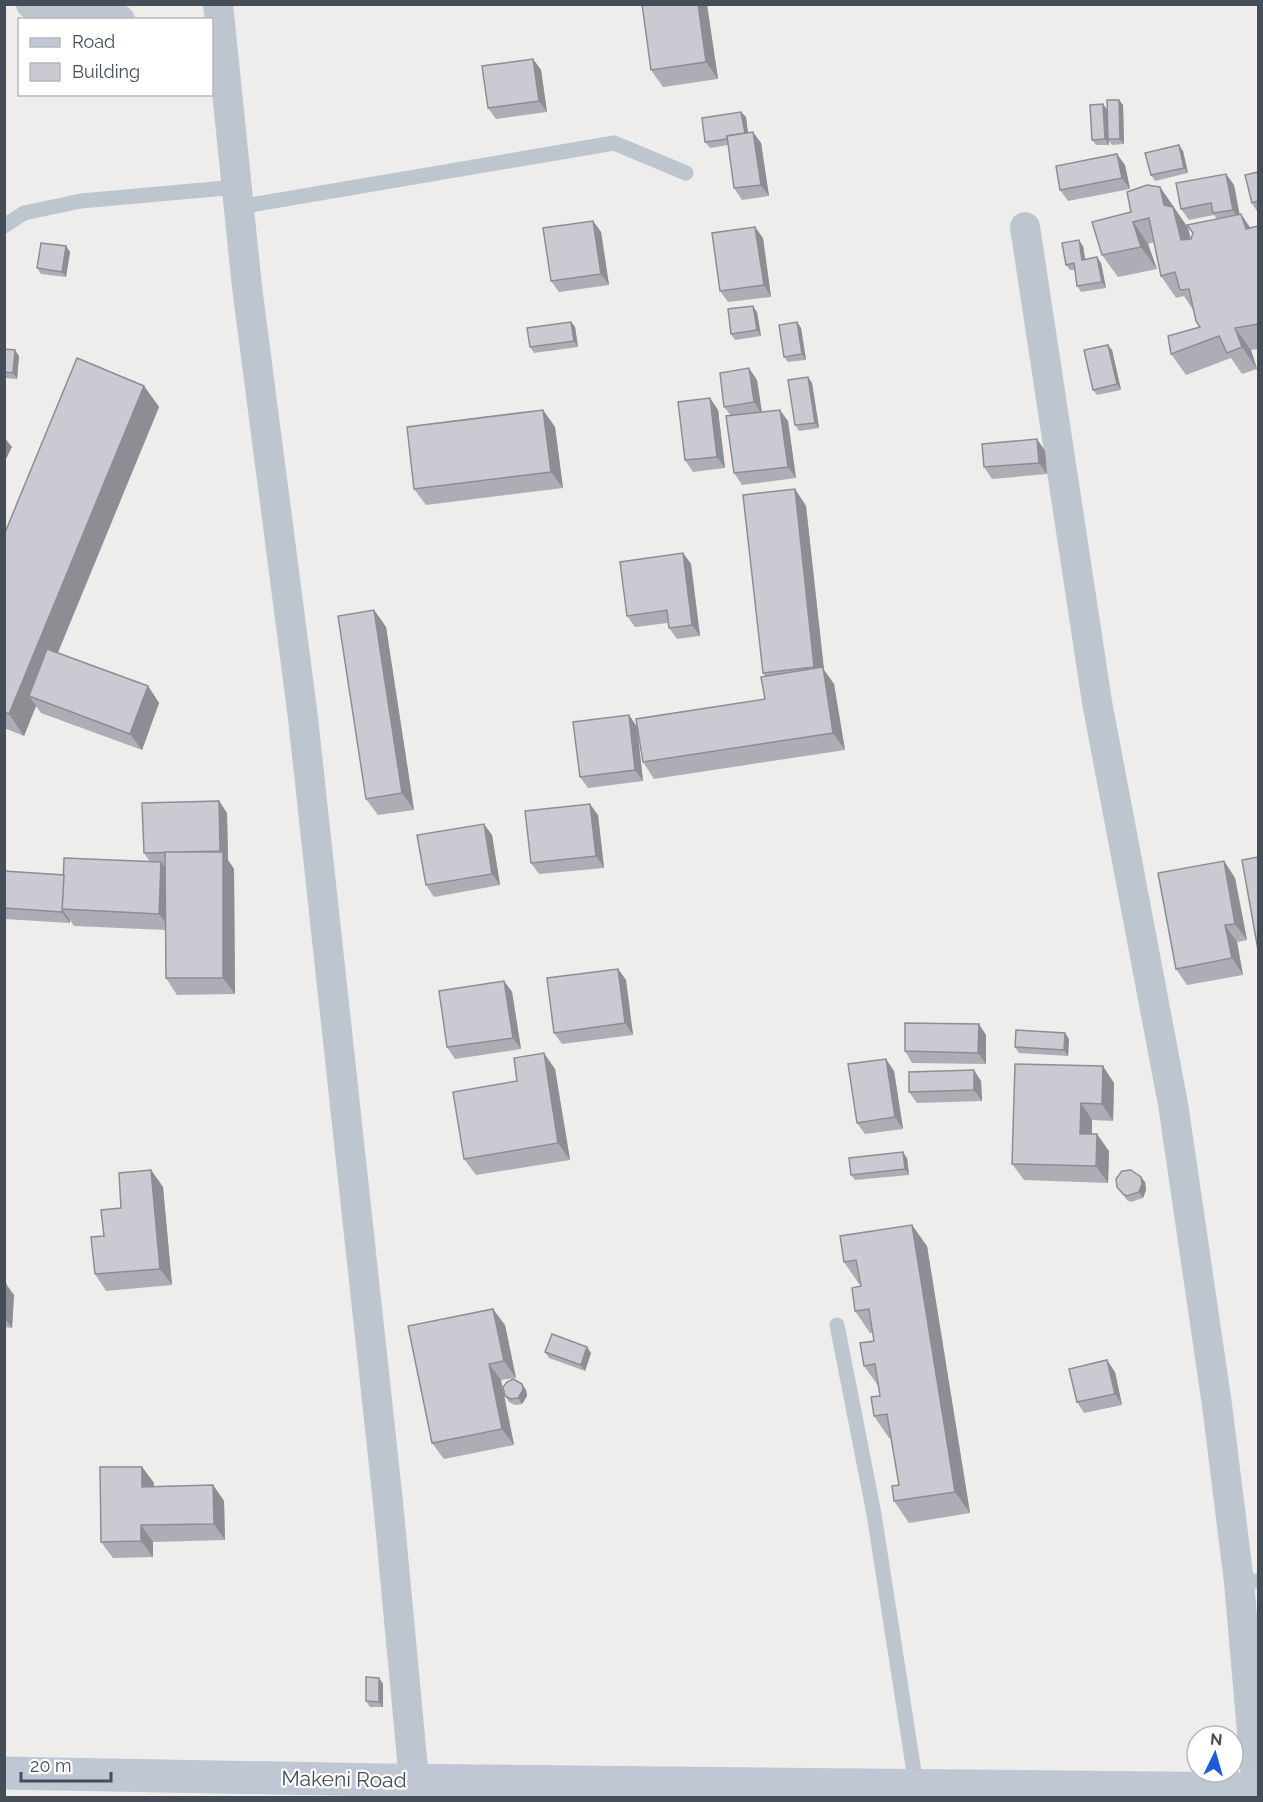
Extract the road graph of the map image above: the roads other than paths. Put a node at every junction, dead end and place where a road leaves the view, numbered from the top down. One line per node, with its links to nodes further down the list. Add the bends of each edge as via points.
1 (31, 4): 3 (street)
2 (218, 4): 4 (street)
3 (109, 18)
4 (216, 38): 6 (street)
5 (686, 173): 6 (lane, via 614,143)
6 (238, 197): 7 (lane, via 81,201 24,213); 13 (street, via 306,741 388,1502)
7 (4, 226)
8 (1025, 226): 10 (street, via 1097,702 1173,1104 1217,1405)
9 (837, 1325): 12 (lane, via 874,1514)
10 (1249, 1581): 14 (street)
11 (4, 1773): 13 (main road, Makeni Road)
12 (916, 1785): 13 (main road, Makeni Road); 14 (main road, Makeni Road)
13 (393, 1786)
14 (1245, 1791)

